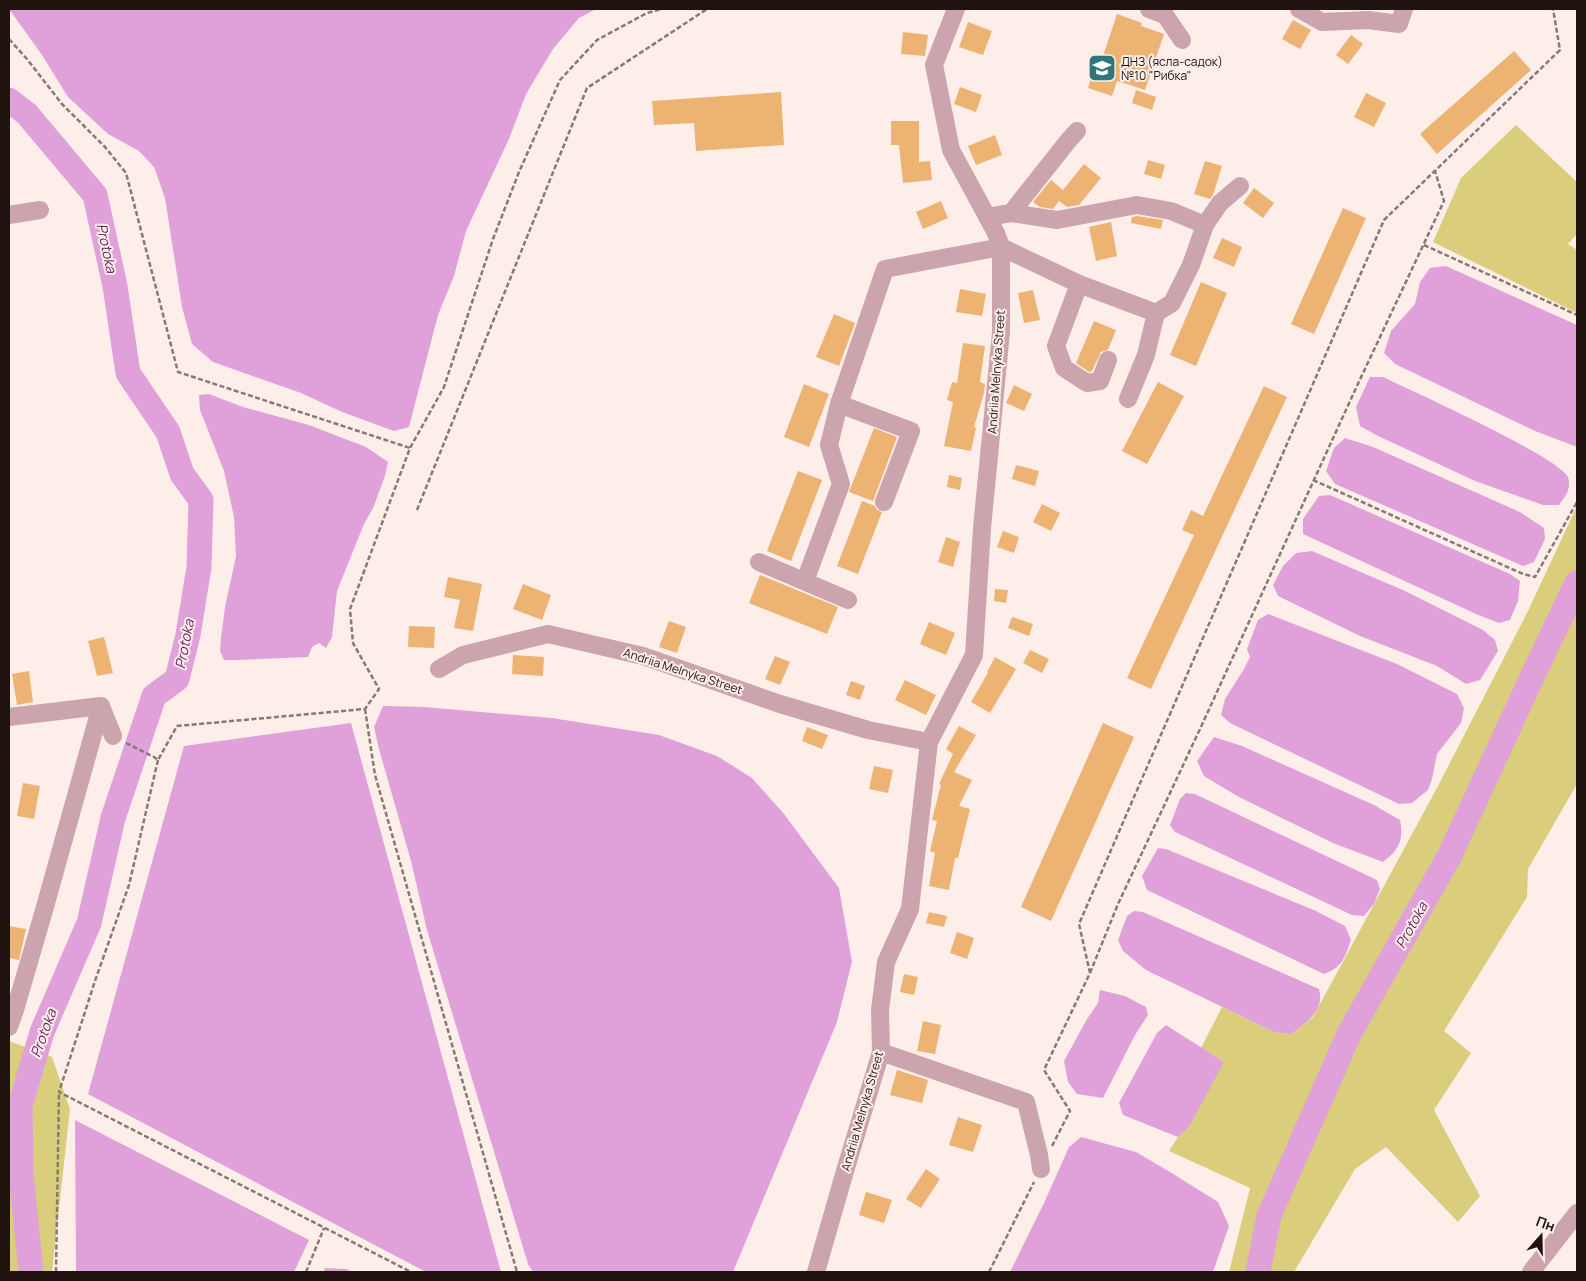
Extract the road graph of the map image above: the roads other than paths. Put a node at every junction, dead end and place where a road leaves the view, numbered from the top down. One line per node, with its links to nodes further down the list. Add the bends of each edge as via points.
1 (956, 9): 11 (street, Andriia Melnyka Street, via 934,65 951,150)
2 (1149, 9): 5 (street, via 1165,15)
3 (1299, 9): 4 (street, via 1322,22 1368,20 1398,24)
4 (1404, 9)
5 (1182, 40)
6 (1077, 131): 9 (street)
7 (1240, 186): 12 (street, via 1220,204)
8 (40, 210): 10 (street)
9 (1011, 213): 11 (street); 12 (street, via 1057,220 1137,205 1171,211)
10 (9, 214)
11 (988, 217): 13 (street, Andriia Melnyka Street)
12 (1205, 226): 15 (street, via 1191,266 1172,303)
13 (1001, 247): 14 (street); 18 (street, via 885,269); 27 (street, Andriia Melnyka Street, via 1001,332 982,528 974,655)
14 (1080, 284): 15 (street); 16 (street, via 1056,346 1064,368 1087,383 1100,381)
15 (1156, 313): 17 (street, via 1146,355)
16 (1108, 360)
17 (1128, 399)
18 (839, 404): 19 (street, via 911,431); 21 (street, via 830,445 841,484)
19 (884, 502)
20 (759, 562): 21 (street)
21 (805, 581): 22 (street)
22 (848, 600)
23 (439, 669): 27 (street, Andriia Melnyka Street, via 463,655 548,634 643,656 780,704 868,730)
24 (100, 706): 25 (street); 26 (street); 28 (street)
25 (9, 717)
26 (113, 736)
27 (929, 742): 29 (street, Andriia Melnyka Street, via 910,909 886,962 880,1010)
28 (9, 1027)
29 (881, 1052): 30 (street, via 1026,1102); 32 (street, Andriia Melnyka Street)
30 (1041, 1169)
31 (1577, 1213): 33 (street)
32 (816, 1272)
33 (1531, 1272)

